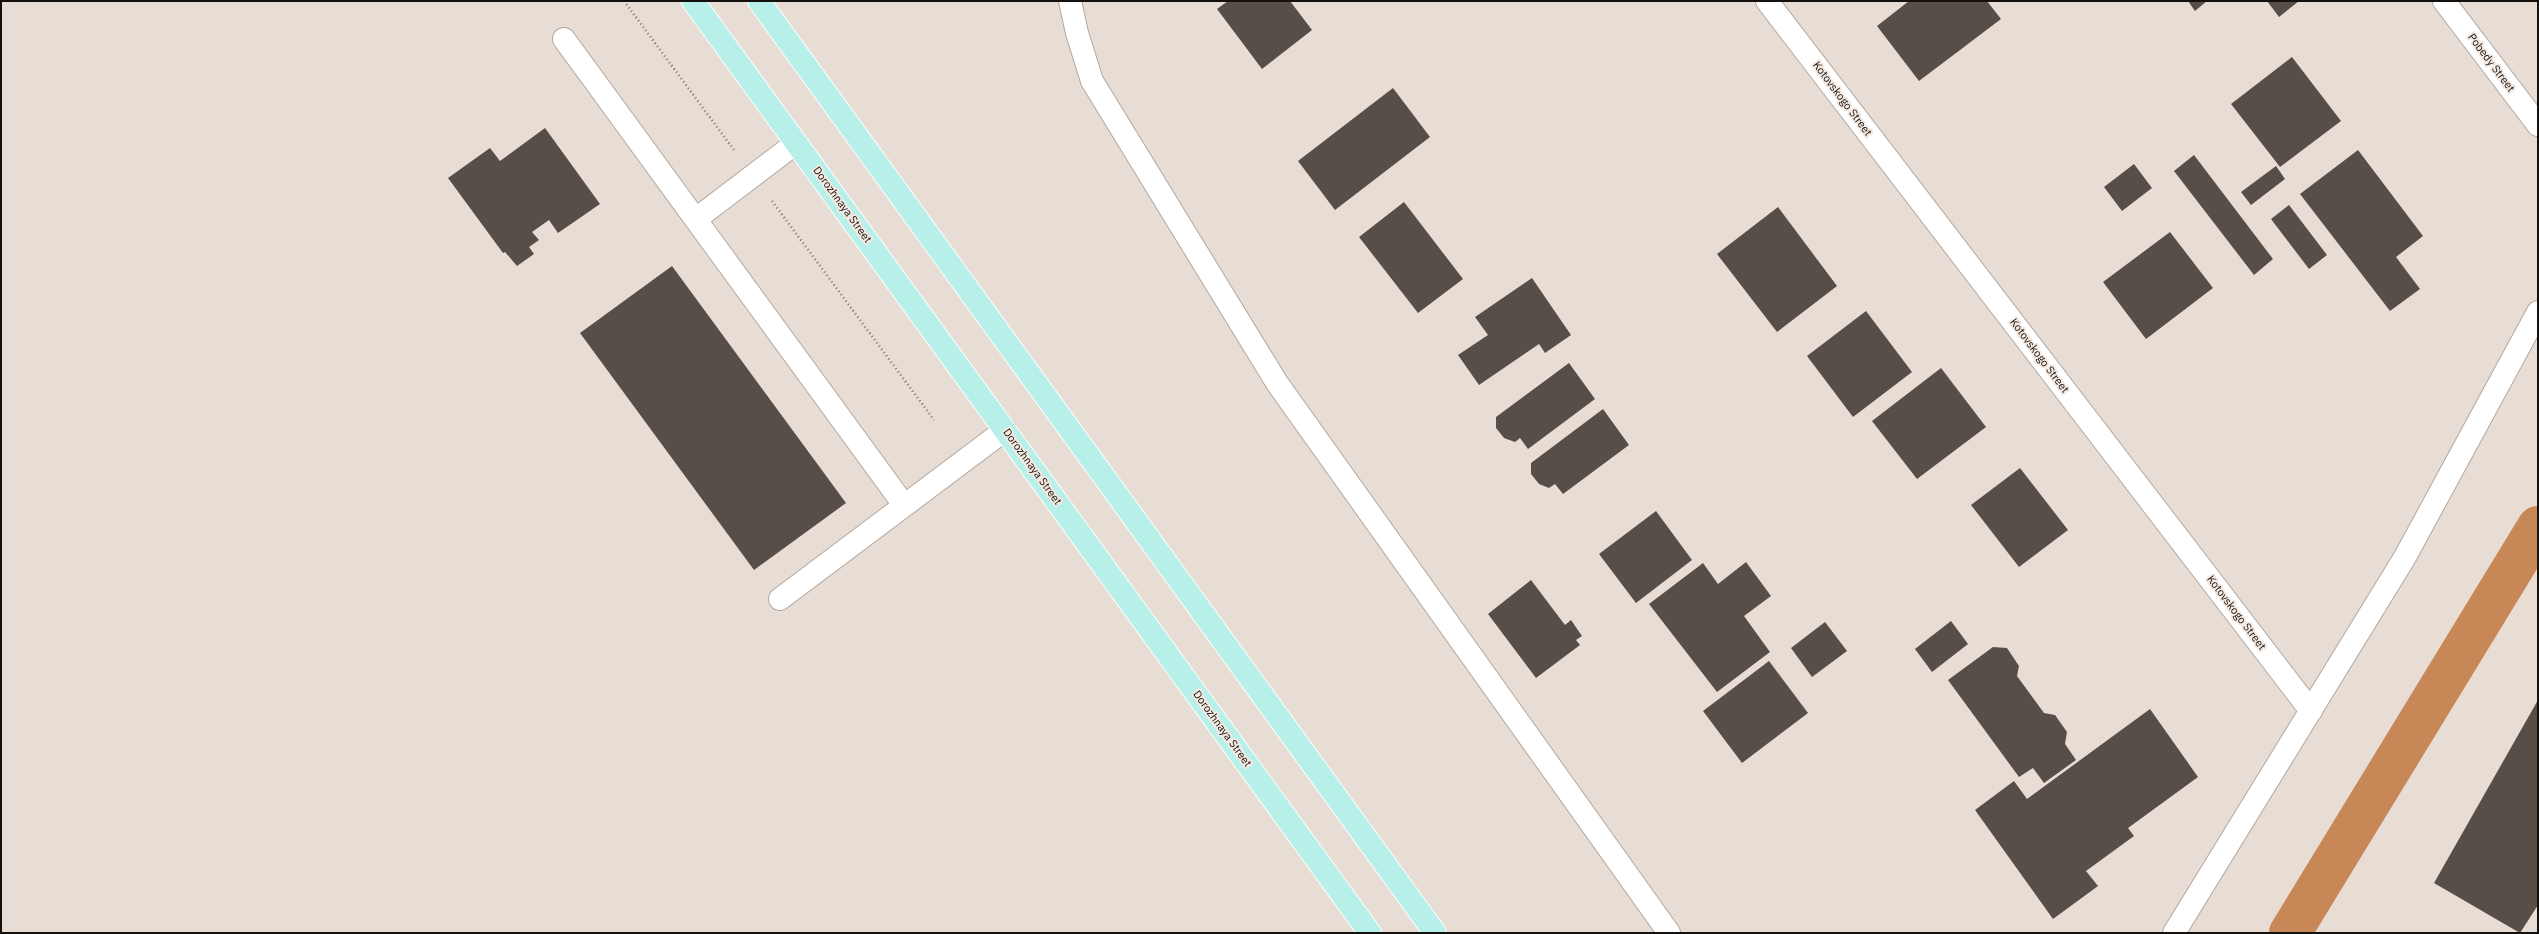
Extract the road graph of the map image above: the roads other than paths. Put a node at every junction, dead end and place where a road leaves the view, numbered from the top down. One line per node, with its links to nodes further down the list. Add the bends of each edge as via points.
1 (693, 1): 8 (main road, Dorozhnaya Street)
2 (759, 1): 16 (main road)
3 (1070, 1): 17 (street, via 1092,81 1277,383)
4 (1767, 1): 14 (street, Kotovskogo Street)
5 (2444, 1): 7 (street, Pobedy Street)
6 (564, 39): 9 (street)
7 (2538, 125)
8 (796, 143): 9 (street); 11 (main road, Dorozhnaya Street)
9 (696, 219): 12 (street)
10 (2538, 312): 14 (street, via 2405,557)
11 (1005, 430): 12 (street); 15 (main road, Dorozhnaya Street)
12 (904, 505): 13 (street)
13 (780, 600)
14 (2311, 711): 18 (street)
15 (1370, 933)
16 (1435, 933)
17 (1669, 933)
18 (2174, 933)

